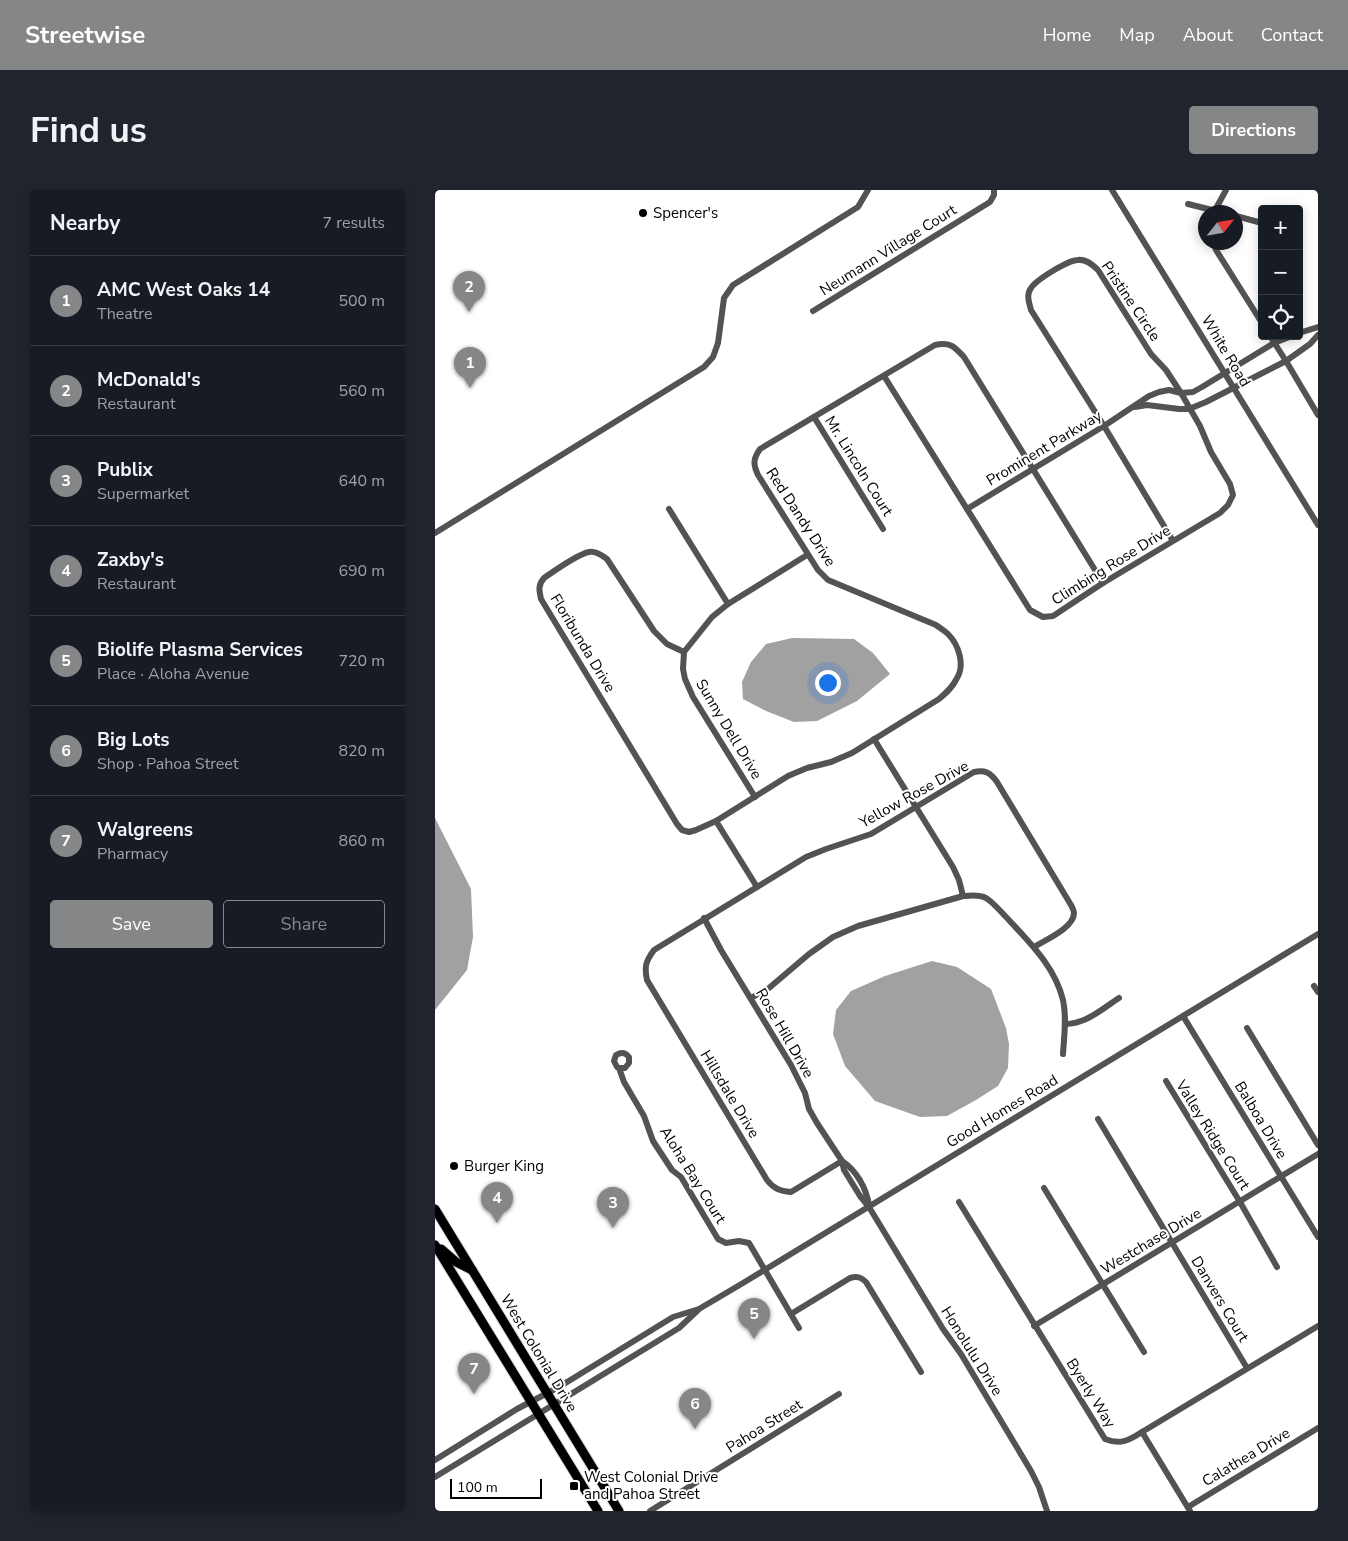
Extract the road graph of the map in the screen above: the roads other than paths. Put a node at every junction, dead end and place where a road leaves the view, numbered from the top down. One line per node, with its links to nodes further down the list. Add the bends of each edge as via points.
1 (868, 190): 34 (street, via 859,207 733,285 724,298 719,343 704,367)
2 (994, 190): 11 (street, Neumann Village Court, via 990,202)
3 (1112, 190): 20 (street, White Road)
4 (1226, 190): 6 (street)
5 (1188, 204): 7 (street)
6 (1219, 205)
7 (1198, 207)
8 (1243, 218): 9 (street)
9 (1258, 222)
10 (1216, 250): 12 (street)
11 (813, 311)
12 (1258, 318)
13 (1318, 326): 14 (street)
14 (1303, 332)
15 (1318, 335): 19 (street)
16 (1272, 340): 18 (street)
17 (1282, 340): 18 (street, Prominent Parkway)
18 (1274, 343): 19 (street); 20 (street, Prominent Parkway)
19 (1286, 361): 22 (street); 26 (street)
20 (1225, 372): 22 (street, White Road); 23 (street, Prominent Parkway, via 1193,392)
21 (884, 376): 27 (street, Red Dandy Drive); 29 (street, Red Dandy Drive, via 935,345 946,343 956,348); 31 (street, Climbing Rose Drive)
22 (1234, 387): 25 (street); 32 (street, White Road)
23 (1181, 393): 24 (street, Prominent Parkway, via 1159,392); 25 (street, Climbing Rose Drive); 28 (street, Pristine Circle, via 1151,354 1098,270 1090,262 1070,261 1036,282 1027,299)
24 (1134, 407): 25 (street); 28 (street, Prominent Parkway)
25 (1189, 409): 35 (street, Climbing Rose Drive, via 1233,495 1220,513)
26 (1318, 415)
27 (814, 417): 33 (street, Mr. Lincoln Court); 36 (street, Red Dandy Drive, via 760,449 754,457 758,475)
28 (1104, 426): 29 (street, Prominent Parkway); 35 (street)
29 (1034, 469): 31 (street, Prominent Parkway); 37 (street, Red Dandy Drive)
30 (669, 509): 38 (street)
31 (967, 509): 37 (street, Climbing Rose Drive, via 1030,610 1043,617 1053,616)
32 (1318, 525)
33 (883, 529)
34 (435, 533)
35 (1173, 541): 37 (street, Climbing Rose Drive)
36 (807, 555): 38 (street); 40 (street, Red Dandy Drive, via 828,580 936,625 949,635 958,650 962,665 950,688 939,699)
37 (1103, 583)
38 (728, 604): 39 (street, via 712,617)
39 (685, 652): 41 (street, Sunny Dell Drive, via 683,669 693,697); 43 (street, Floribunda Drive, via 667,644 654,631 607,559 598,553 583,554 539,583 541,598 677,824 689,832)
40 (874, 739): 41 (street, Red Dandy Drive, via 852,753 788,776); 42 (street)
41 (755, 797): 43 (street, Red Dandy Drive)
42 (917, 807): 44 (street, Yellow Rose Drive, via 871,834 807,857); 45 (street, via 953,867); 49 (street, Yellow Rose Drive, via 974,772 983,770 991,774 1074,913 1066,928)
43 (716, 821): 44 (street)
44 (757, 887): 46 (street, Yellow Rose Drive)
45 (963, 896): 49 (street, via 986,898); 50 (street, via 858,926 833,937 769,988)
46 (704, 918): 48 (street, Yellow Rose Drive); 50 (street, Rose Hill Drive)
47 (1318, 934): 52 (street, Good Homes Road)
48 (659, 945): 61 (street, Hillsdale Drive, via 647,959 647,980 773,1188 791,1192)
49 (1034, 947): 53 (street, via 1057,983)
50 (751, 998): 61 (street, Rose Hill Drive, via 791,1065 817,1124)
51 (1119, 998): 53 (street, via 1083,1021)
52 (1183, 1016): 62 (street, Balboa Drive); 66 (street, Good Homes Road)
53 (1065, 1024): 55 (street)
54 (1247, 1028): 59 (street)
55 (1063, 1054)
56 (619, 1068): 73 (street, Aloha Bay Court, via 653,1141 672,1170 681,1177 718,1239 726,1243 749,1243)
57 (1166, 1081): 65 (street, Valley Ridge Court)
58 (1098, 1118): 69 (street, Danvers Court)
59 (1318, 1145)
60 (1318, 1154): 62 (street, Westchase Drive)
61 (842, 1161): 66 (street, Rose Hill Drive, via 851,1167 867,1192)
62 (1281, 1177): 65 (street, Westchase Drive); 68 (street, Balboa Drive)
63 (1044, 1188): 74 (street)
64 (959, 1202): 77 (street, Byerly Way)
65 (1240, 1202): 69 (street, Westchase Drive); 71 (street, Valley Ridge Court)
66 (869, 1207): 73 (street, Good Homes Road); 96 (street, Honolulu Drive, via 1031,1471)
67 (435, 1209): 72 (highway, West Colonial Drive)
68 (1318, 1237)
69 (1173, 1243): 74 (street, Westchase Drive); 81 (street, Danvers Court)
70 (435, 1244): 72 (highway, via 456,1262); 85 (highway)
71 (1277, 1267)
72 (472, 1270): 83 (highway, West Colonial Drive)
73 (764, 1270): 75 (street, Good Homes Road); 76 (street)
74 (1103, 1284): 77 (street, Westchase Drive); 80 (street)
75 (699, 1309): 83 (street, Good Homes Road, via 673,1317); 86 (street, Good Homes Road, via 679,1328)
76 (791, 1314): 79 (street); 82 (street, via 851,1278 862,1278)
77 (1034, 1326): 89 (street, Byerly Way, via 1105,1439 1116,1443)
78 (1318, 1326): 81 (street, Byerly Way)
79 (799, 1328)
80 (1144, 1352)
81 (1247, 1368): 89 (street, Byerly Way)
82 (921, 1372)
83 (547, 1393): 85 (street, Good Homes Road); 86 (highway, West Colonial Drive)
84 (839, 1394): 95 (street, Pahoa Street)
85 (531, 1402): 87 (highway); 90 (street, Good Homes Road)
86 (553, 1404): 87 (street, Good Homes Road); 94 (highway, West Colonial Drive)
87 (538, 1413): 91 (street, Good Homes Road); 93 (highway)
88 (1318, 1428): 92 (street, Calathea Drive)
89 (1141, 1432): 92 (street)
90 (435, 1460)
91 (435, 1476)
92 (1189, 1509)
93 (598, 1511)
94 (619, 1511)
95 (650, 1511)
96 (1047, 1511)

